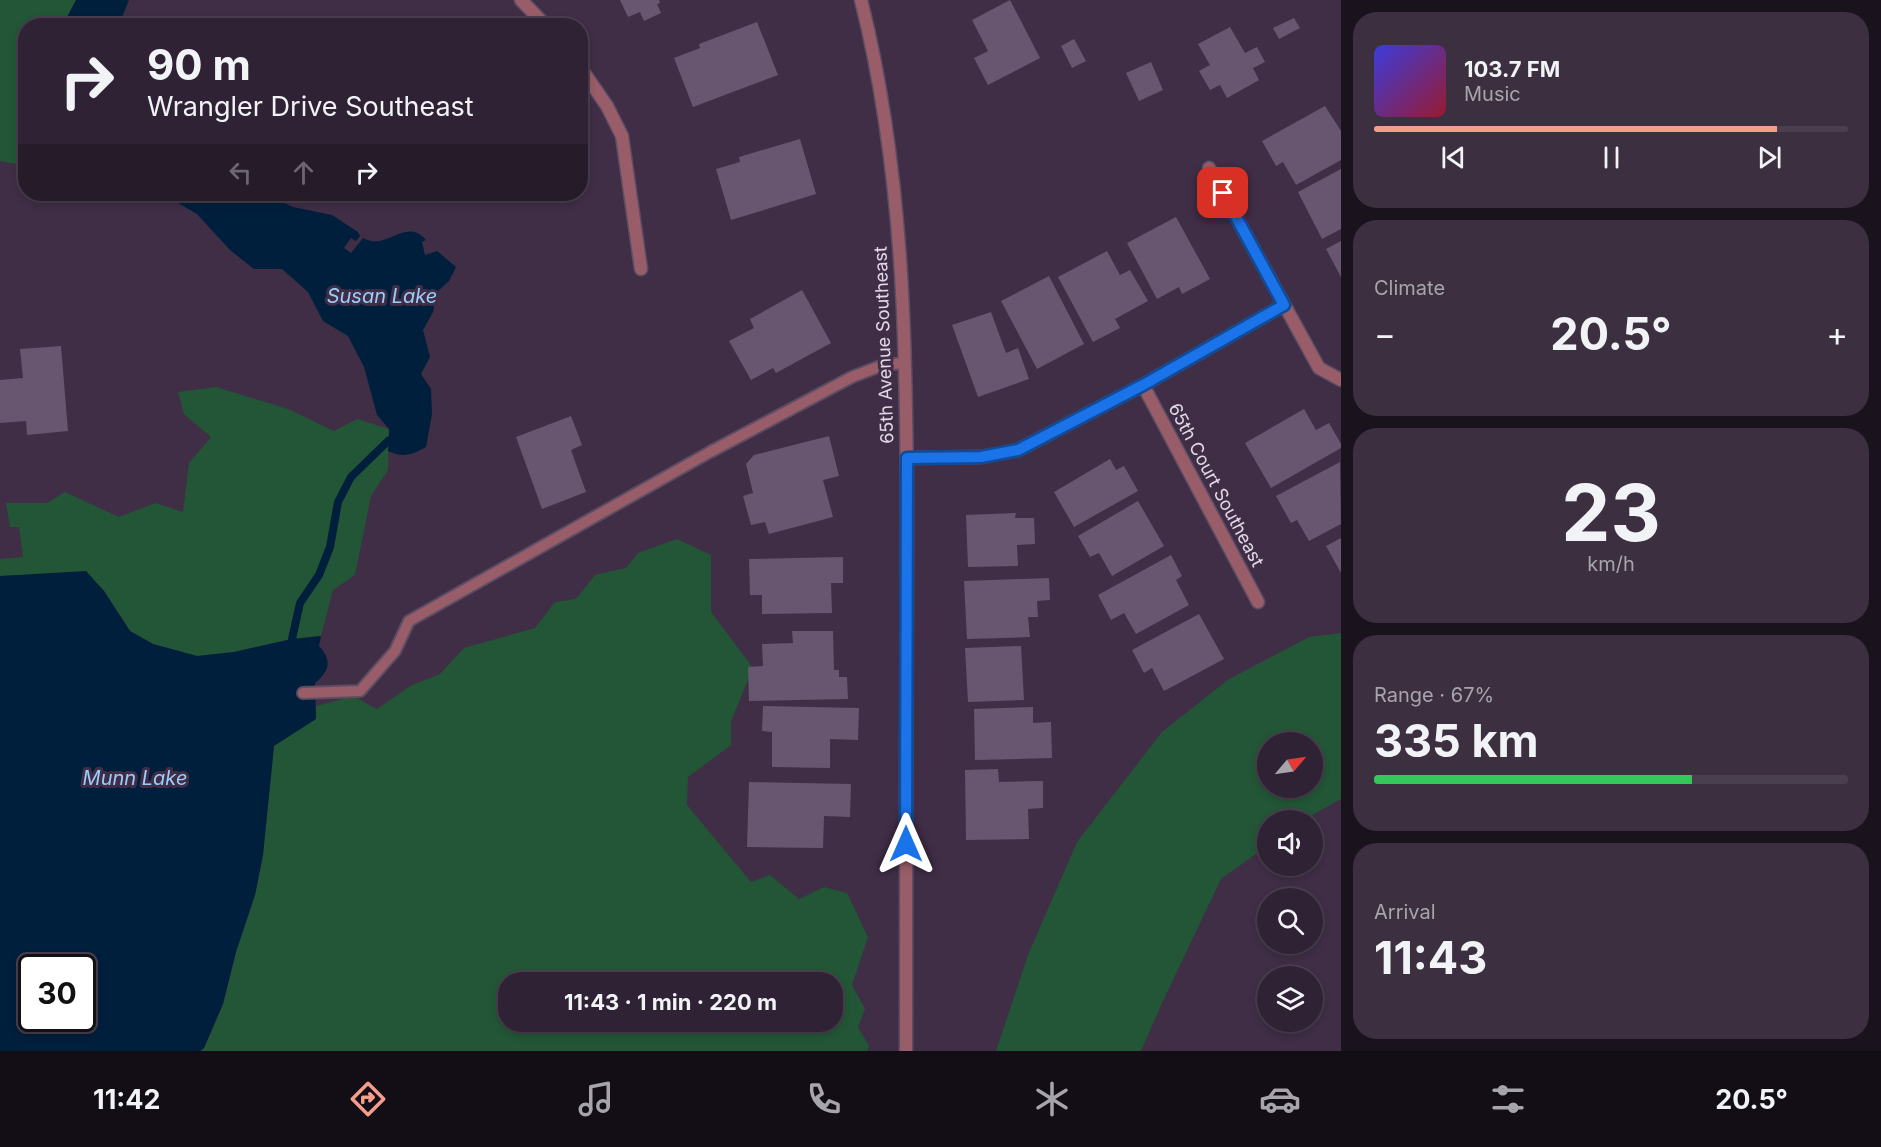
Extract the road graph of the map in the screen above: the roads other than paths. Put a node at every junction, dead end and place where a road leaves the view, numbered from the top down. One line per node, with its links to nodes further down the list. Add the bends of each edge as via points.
1 (521, 0): 3 (street)
2 (861, 0): 8 (street, 65th Avenue Southeast, via 875,59 894,178)
3 (538, 18)
4 (588, 79): 6 (street, via 622,136)
5 (1209, 168): 7 (street)
6 (641, 269)
7 (1284, 305): 9 (street, via 1319,368); 10 (street)
8 (905, 363): 11 (street, 65th Avenue Southeast); 13 (lane, via 883,365 852,377 409,621 395,651 360,691)
9 (1341, 380)
10 (1143, 385): 11 (street, via 1018,450 981,457); 12 (street, 65th Court Southeast)
11 (907, 458): 14 (street, 65th Avenue Southeast)
12 (1258, 602)
13 (303, 693)
14 (906, 1051)

